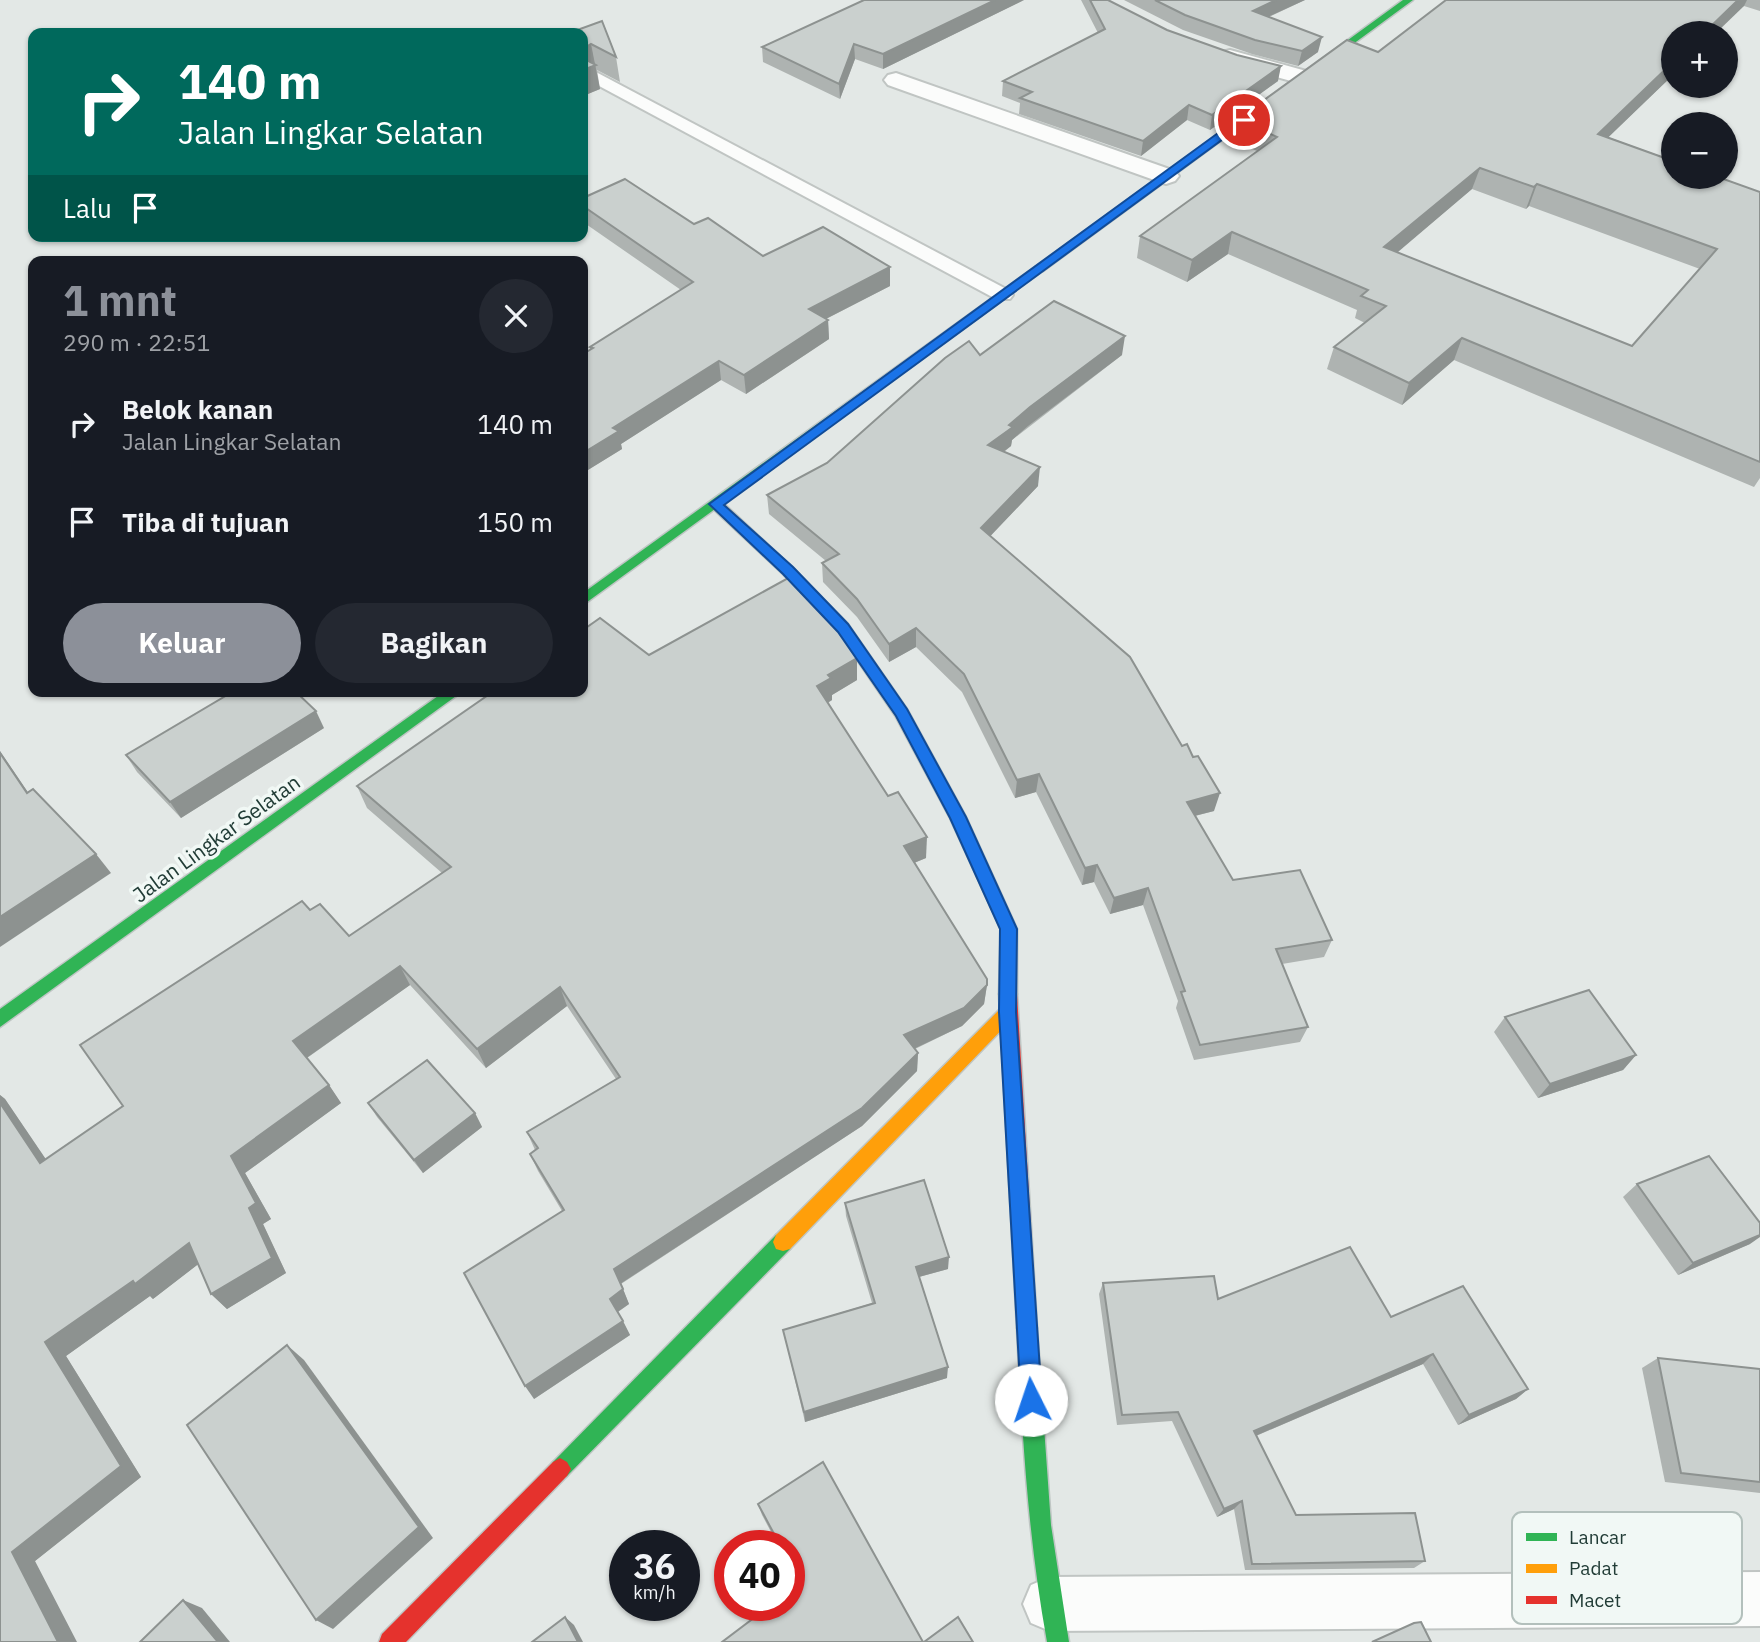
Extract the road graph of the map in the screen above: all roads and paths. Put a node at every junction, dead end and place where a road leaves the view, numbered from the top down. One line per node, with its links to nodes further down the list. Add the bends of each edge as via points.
1 (1409, 0): 4 (main road)
2 (1209, 49): 4 (street)
3 (594, 76): 7 (lane)
4 (1302, 77): 6 (main road)
5 (895, 80): 6 (street)
6 (1166, 176): 7 (main road)
7 (1003, 295): 8 (main road)
8 (716, 504): 9 (main road); 11 (main road, via 843,628 902,713 958,817 1009,929)
9 (588, 596)
10 (448, 697): 12 (main road, Jalan Lingkar Selatan)
11 (1008, 1012): 16 (main road, via 1033,1428); 17 (main road)
12 (0, 1019)
13 (1760, 1599): 14 (street)
14 (1742, 1600)
15 (1512, 1607): 16 (street)
16 (1054, 1623)
17 (390, 1642)

